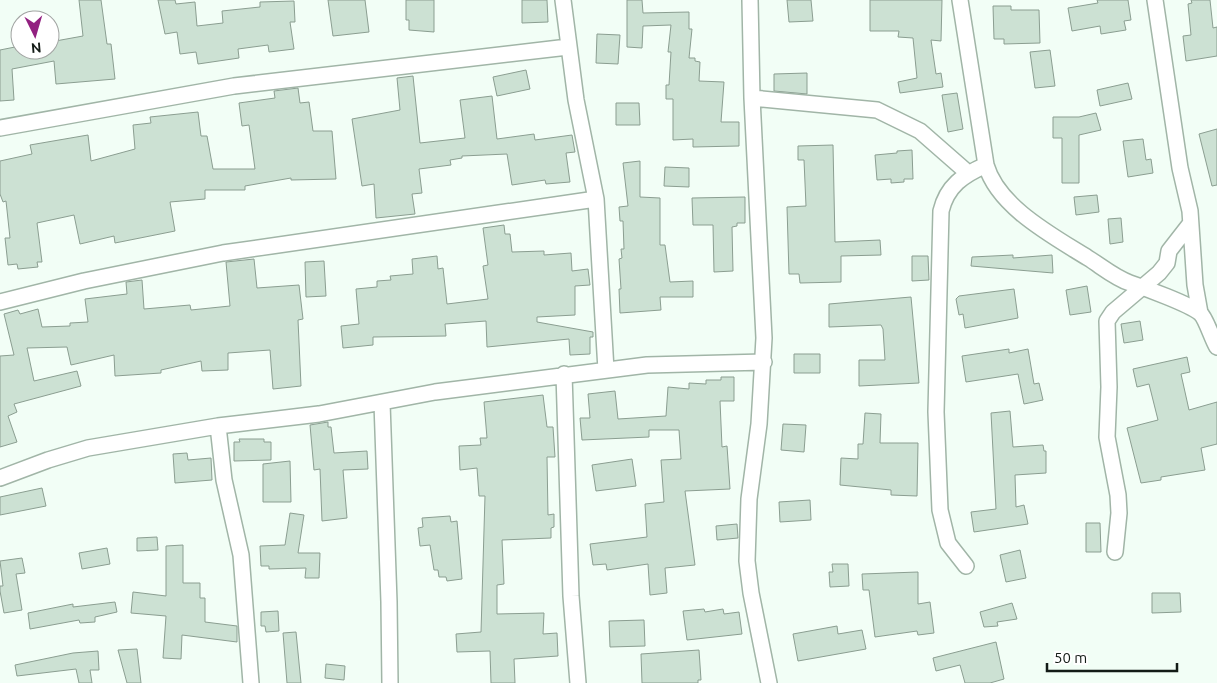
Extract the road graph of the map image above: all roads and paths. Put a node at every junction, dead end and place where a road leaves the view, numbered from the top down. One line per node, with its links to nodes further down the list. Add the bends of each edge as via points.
1 (563, 0): 5 (street)
2 (750, 0): 6 (street)
3 (960, 0): 8 (street)
4 (1155, 0): 11 (street)
5 (568, 47): 7 (street, via 234,86); 10 (street)
6 (752, 98): 9 (street, via 877,110 920,132); 16 (street)
7 (0, 128)
8 (986, 165): 9 (street); 12 (street, via 998,191 1040,227 1115,275)
9 (968, 173): 23 (street, via 952,186 941,211 936,412 940,510 948,542)
10 (596, 199): 13 (street, via 223,253); 17 (street)
11 (1190, 224): 12 (street, via 1169,252 1164,268); 14 (street)
12 (1143, 286): 14 (street); 22 (street, via 1113,312 1106,327 1109,360 1107,437 1118,504)
13 (0, 302)
14 (1200, 313): 15 (street)
15 (1217, 347)
16 (764, 362): 17 (street, via 647,365); 27 (street, via 747,531 751,593)
17 (606, 370): 18 (street)
18 (564, 374): 19 (street, via 435,392); 26 (street, via 571,596)
19 (382, 403): 20 (street); 25 (street)
20 (218, 426): 21 (street, via 88,448); 24 (street, via 224,480 241,555)
21 (0, 478)
22 (1116, 552)
23 (966, 566)
24 (251, 683)
25 (390, 683)
26 (578, 683)
27 (770, 683)

